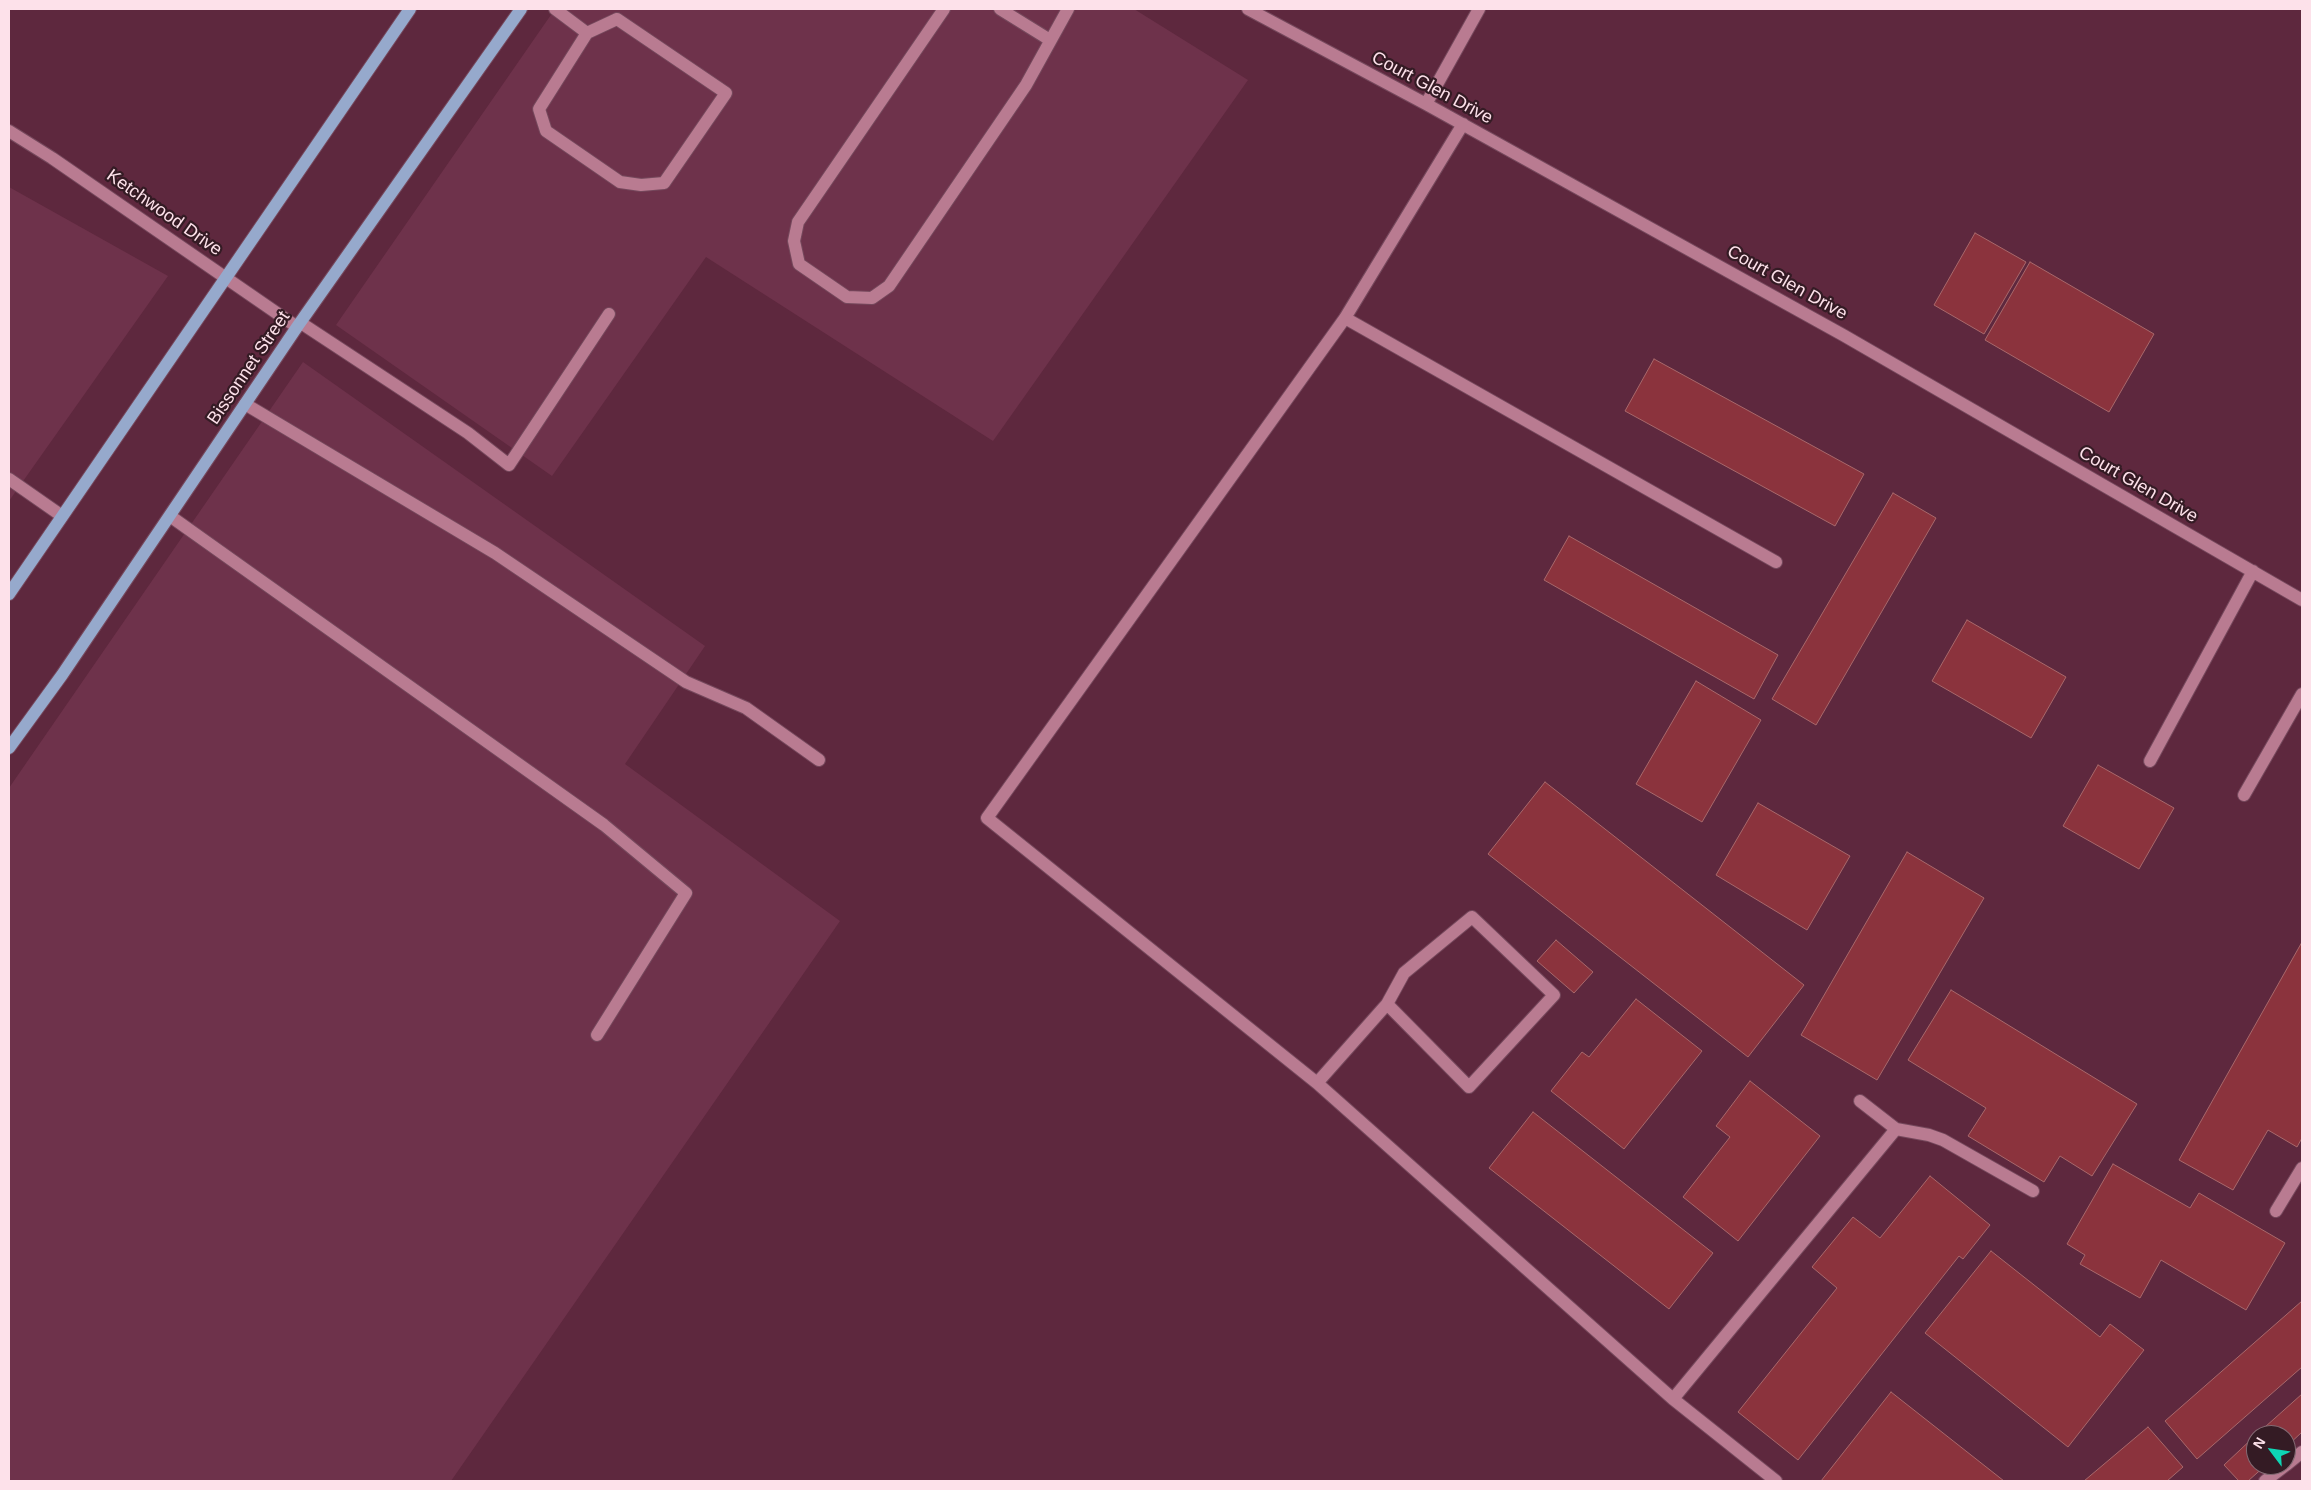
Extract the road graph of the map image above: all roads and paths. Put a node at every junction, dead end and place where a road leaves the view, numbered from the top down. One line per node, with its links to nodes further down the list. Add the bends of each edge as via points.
1 (410, 9): 14 (main road)
2 (521, 9): 17 (main road, Bissonnet Street)
3 (555, 9): 9 (street)
4 (944, 9): 10 (street, via 798,222 794,241 799,264 847,296 872,298 888,286 1026,85)
5 (1000, 9): 10 (street)
6 (1068, 9): 10 (street)
7 (1248, 9): 11 (street, Court Glen Drive)
8 (1479, 9): 11 (street)
9 (587, 33): 9 (street, via 617,19 726,93 664,183 620,182 546,131 539,108)
10 (1050, 40)
11 (1426, 104): 12 (street, Court Glen Drive)
12 (1463, 124): 16 (street); 23 (street, Court Glen Drive, via 1852,340)
13 (9, 131): 14 (street, Ketchwood Drive)
14 (226, 277): 17 (street, Ketchwood Drive); 20 (main road)
15 (609, 314): 17 (street, Ketchwood Drive, via 510,465 468,433)
16 (1345, 318): 22 (street); 33 (street, via 987,818)
17 (299, 325): 18 (main road, Bissonnet Street)
18 (245, 404): 21 (main road, Bissonnet Street); 28 (street, via 495,553 686,682 746,708)
19 (9, 479): 20 (street)
20 (62, 516): 24 (main road)
21 (170, 516): 27 (main road, Bissonnet Street); 32 (street, via 604,825 686,893)
22 (1776, 562)
23 (2253, 571): 25 (street, Court Glen Drive); 29 (street)
24 (9, 594)
25 (2302, 600)
26 (2302, 694): 30 (street)
27 (9, 748)
28 (819, 760)
29 (2150, 761)
30 (2244, 795)
31 (1387, 1004): 31 (street, via 1468,1087 1554,995 1472,917 1404,973); 33 (street)
32 (597, 1034)
33 (1317, 1083): 39 (street)
34 (1860, 1102): 35 (street)
35 (1896, 1130): 37 (street, via 1943,1140); 39 (street)
36 (2302, 1168): 38 (street)
37 (2033, 1192)
38 (2276, 1211)
39 (1673, 1399): 40 (street)
40 (1776, 1481)

